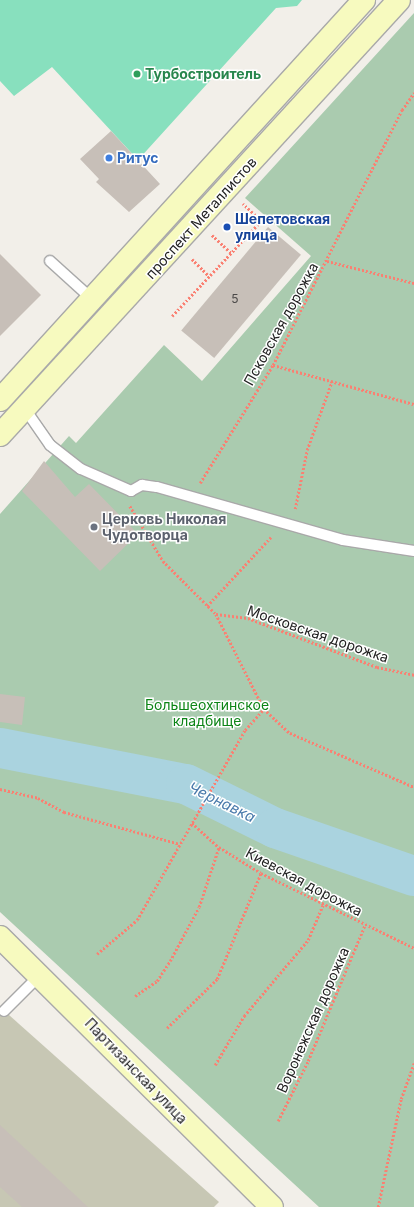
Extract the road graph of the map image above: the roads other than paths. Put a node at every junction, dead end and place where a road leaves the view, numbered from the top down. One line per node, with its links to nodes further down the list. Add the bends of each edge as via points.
1 (364, 0): 4 (street, проспект Металлистов)
2 (399, 0): 6 (street, проспект Металлистов)
3 (50, 261): 4 (lane)
4 (93, 300): 5 (street, проспект Металлистов)
5 (0, 400)
6 (25, 409): 7 (street, проспект Металлистов); 8 (lane, via 50,445 81,469 131,491 142,486 192,497 343,540)
7 (0, 435)
8 (414, 551)
9 (0, 936): 10 (street, Партизанская улица)
10 (41, 974): 11 (lane); 12 (street, Партизанская улица)
11 (4, 1011)
12 (272, 1207)

